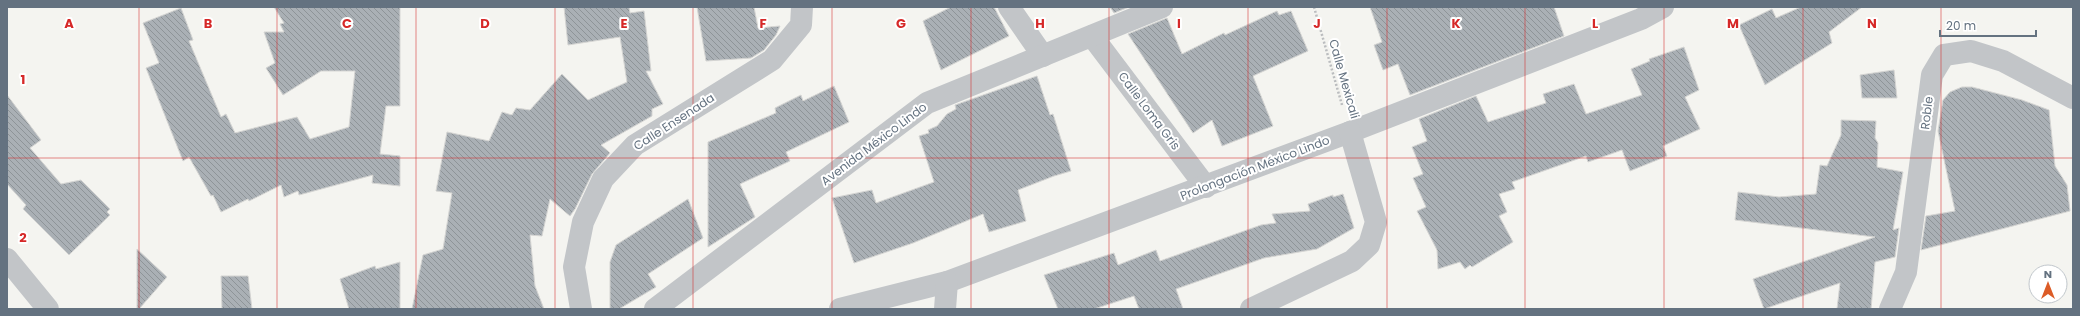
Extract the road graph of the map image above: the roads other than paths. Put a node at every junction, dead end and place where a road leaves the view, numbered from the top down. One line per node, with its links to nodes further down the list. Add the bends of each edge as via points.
1 (802, 7): 13 (street, Calle Ensenada, via 800,25 772,60 635,145 603,179 583,222 574,267)
2 (1009, 7): 6 (street)
3 (1162, 7): 5 (street, Avenida México Lindo)
4 (1663, 7): 8 (street, Prolongación México Lindo, via 1641,19)
5 (1092, 36): 6 (street, Avenida México Lindo); 9 (street, Calle Loma Gris)
6 (1043, 56): 14 (street, Avenida México Lindo, via 927,103)
7 (2073, 98): 18 (street, Roble, via 2004,61 1971,51 1944,55 1932,75 1906,272)
8 (1350, 132): 9 (street, Prolongación México Lindo); 17 (street, via 1376,222 1369,245 1352,261)
9 (1206, 187): 11 (street, Prolongación México Lindo)
10 (7, 259): 12 (street)
11 (947, 282): 15 (street, Prolongación México Lindo); 16 (street)
12 (48, 309)
13 (581, 309)
14 (655, 309)
15 (840, 309)
16 (945, 309)
17 (1251, 309)
18 (1890, 309)

